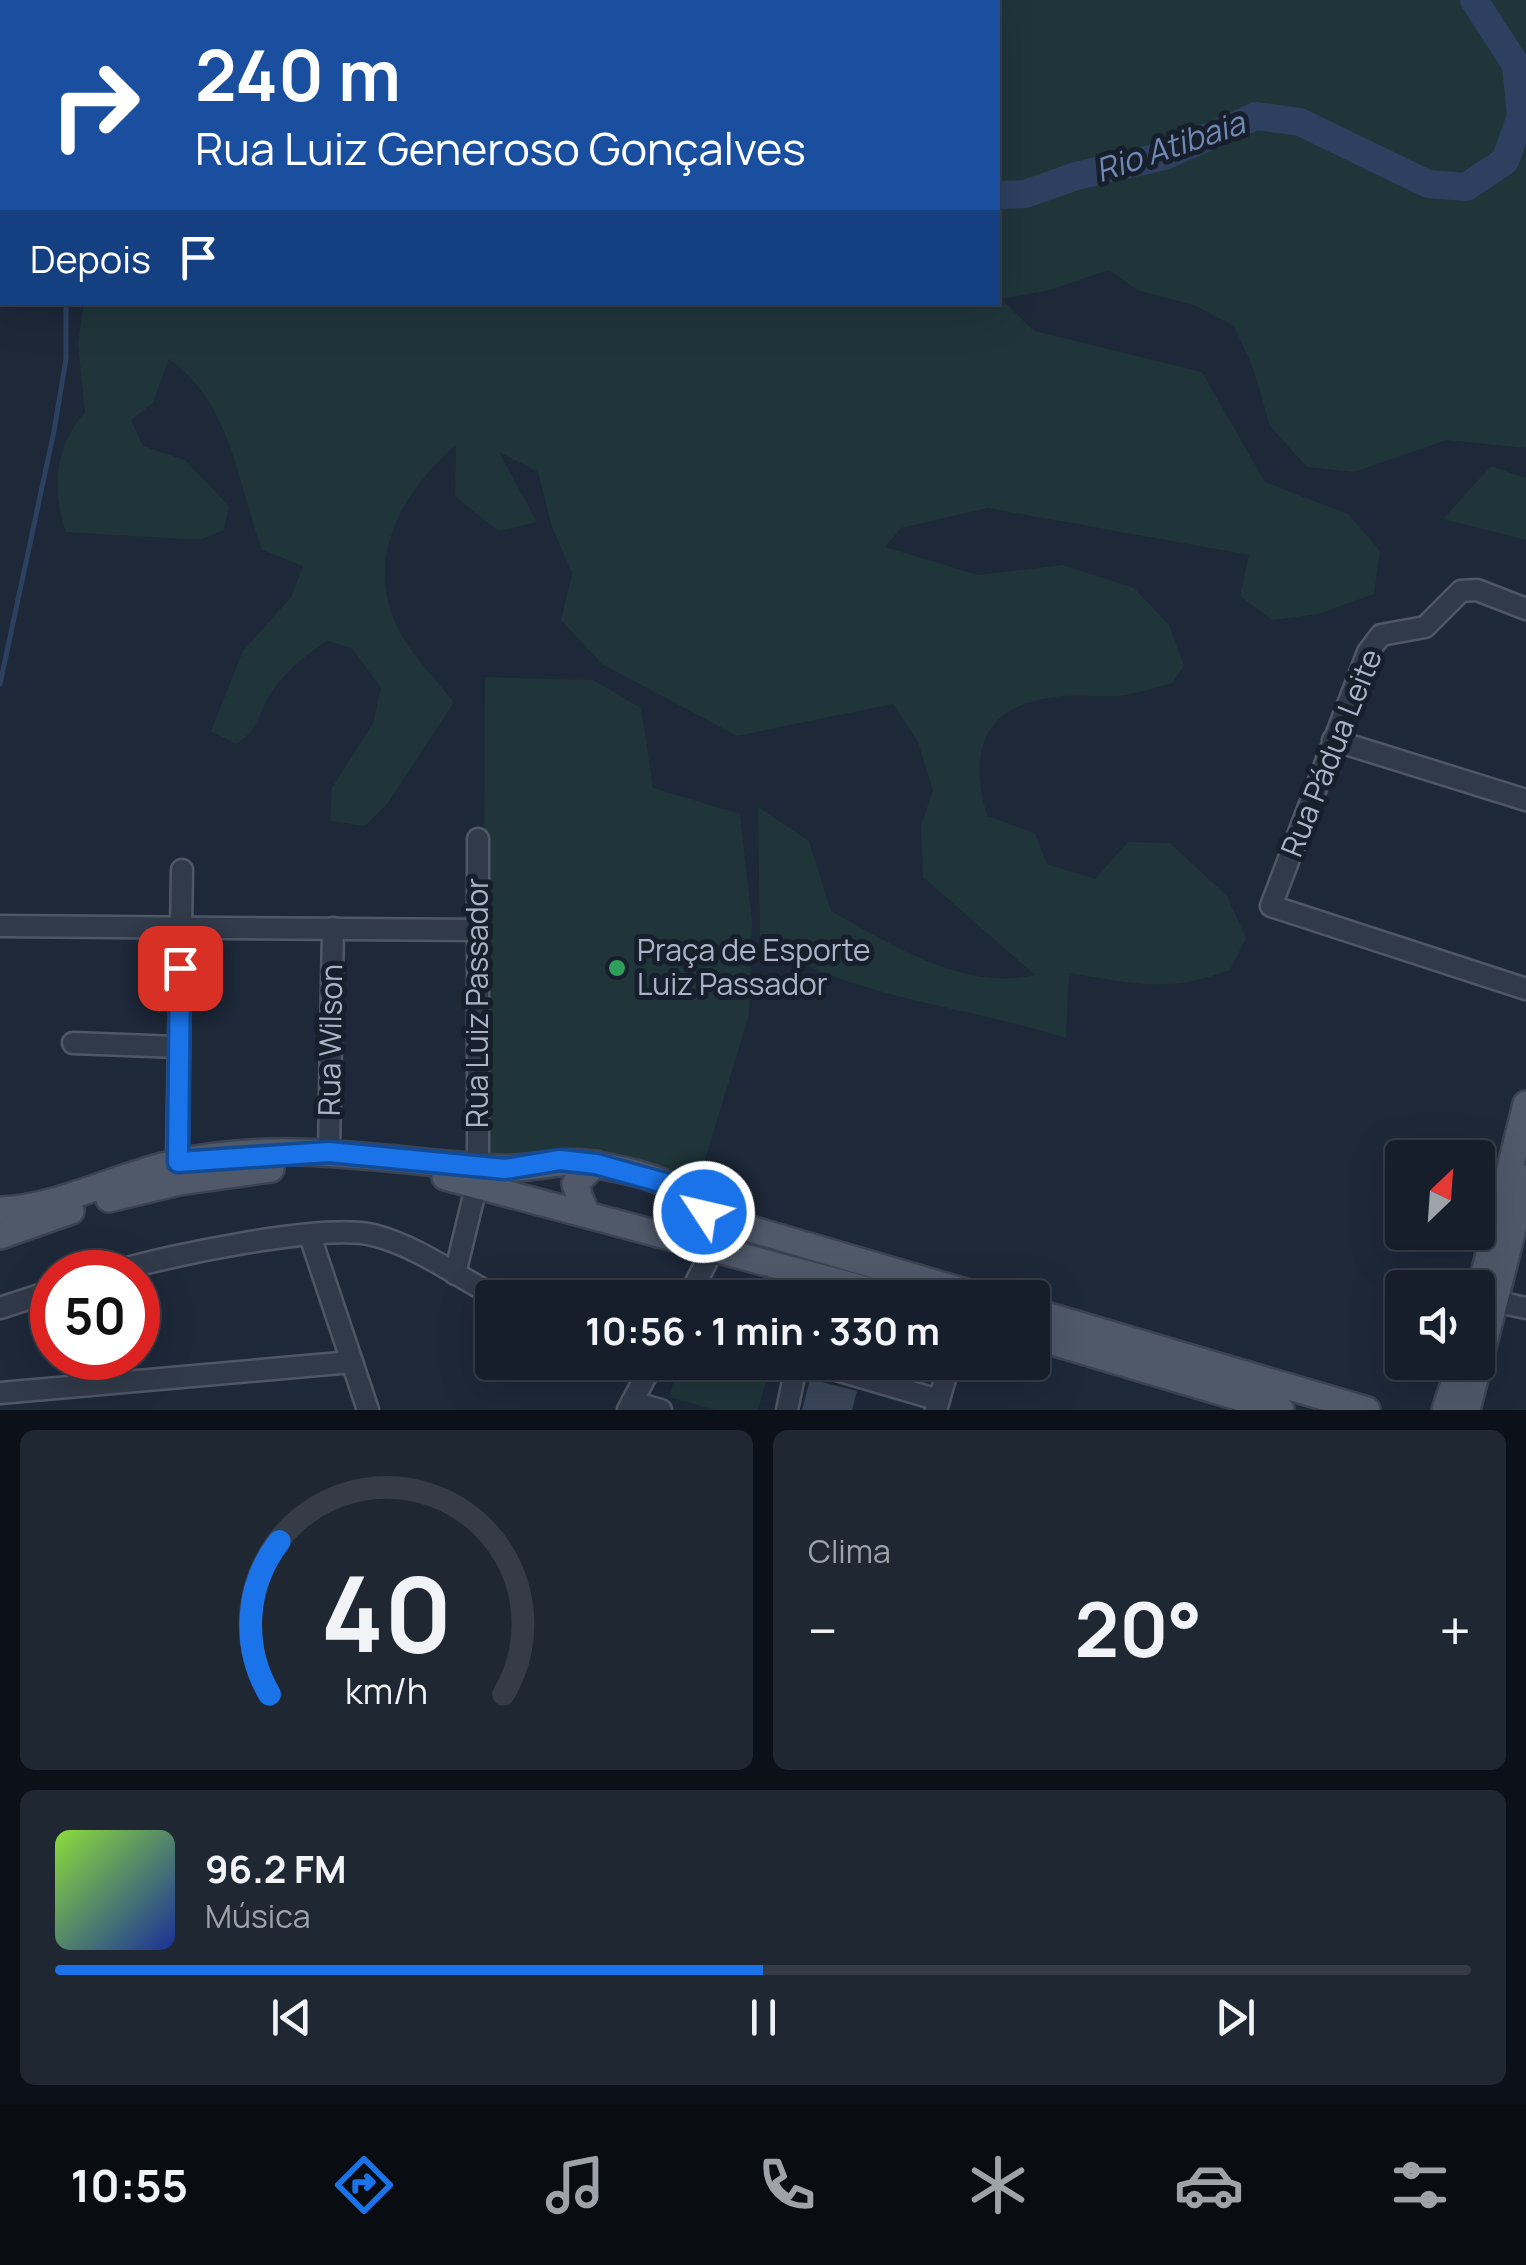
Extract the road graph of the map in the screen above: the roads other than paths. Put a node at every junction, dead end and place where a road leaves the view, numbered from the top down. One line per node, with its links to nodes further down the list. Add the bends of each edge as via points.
1 (1526, 609): 2 (street, Rua Pádua Leite, via 1461,590 1425,627 1381,635)
2 (1333, 740): 3 (street); 10 (street, Rua Pádua Leite, via 1272,906)
3 (1526, 800)
4 (478, 839): 9 (street, Rua Luiz Passador)
5 (182, 870): 7 (street)
6 (0, 926): 7 (street)
7 (182, 928): 8 (street); 12 (street)
8 (333, 928): 9 (street); 14 (street, Rua Wilson)
9 (476, 930): 17 (street, Rua Luiz Passador)
10 (1526, 989)
11 (73, 1044): 12 (street)
12 (178, 1047): 15 (street)
13 (1526, 1104): 20 (main road)
14 (329, 1152): 15 (main road); 17 (main road)
15 (178, 1162): 21 (main road)
16 (596, 1164): 17 (main road, via 560,1160); 19 (main road, via 668,1184); 22 (main road, via 575,1184)
17 (478, 1175): 22 (main road); 24 (main road, via 378,1168 240,1172 136,1192); 29 (street, Rua Luiz Passador)
18 (1526, 1178): 20 (main road)
19 (687, 1200): 23 (main road, via 682,1228); 32 (main road, via 728,1222)
20 (1510, 1207): 28 (main road)
21 (0, 1210)
22 (585, 1211): 23 (main road)
23 (668, 1234): 26 (main road)
24 (0, 1236)
25 (310, 1236): 27 (street); 29 (street, via 371,1234); 40 (street)
26 (714, 1247): 30 (street); 31 (main road)
27 (160, 1262)
28 (1494, 1270)
29 (455, 1274): 33 (street)
30 (697, 1280)
31 (833, 1280)
32 (925, 1280)
33 (475, 1285)
34 (30, 1299): 36 (street)
35 (1495, 1302): 37 (street)
36 (0, 1308)
37 (1526, 1308)
38 (1050, 1316): 54 (main road)
39 (1050, 1341): 53 (main road)
40 (352, 1362): 47 (street); 50 (street)
41 (643, 1380): 49 (street)
42 (793, 1380): 52 (street)
43 (863, 1380): 48 (street)
44 (945, 1380): 48 (street)
45 (1455, 1380): 55 (main road)
46 (1473, 1380): 56 (main road)
47 (0, 1392)
48 (938, 1405)
49 (630, 1406): 51 (street)
50 (368, 1410)
51 (661, 1410)
52 (787, 1410)
53 (1281, 1410)
54 (1367, 1410)
55 (1446, 1410)
56 (1468, 1410)

